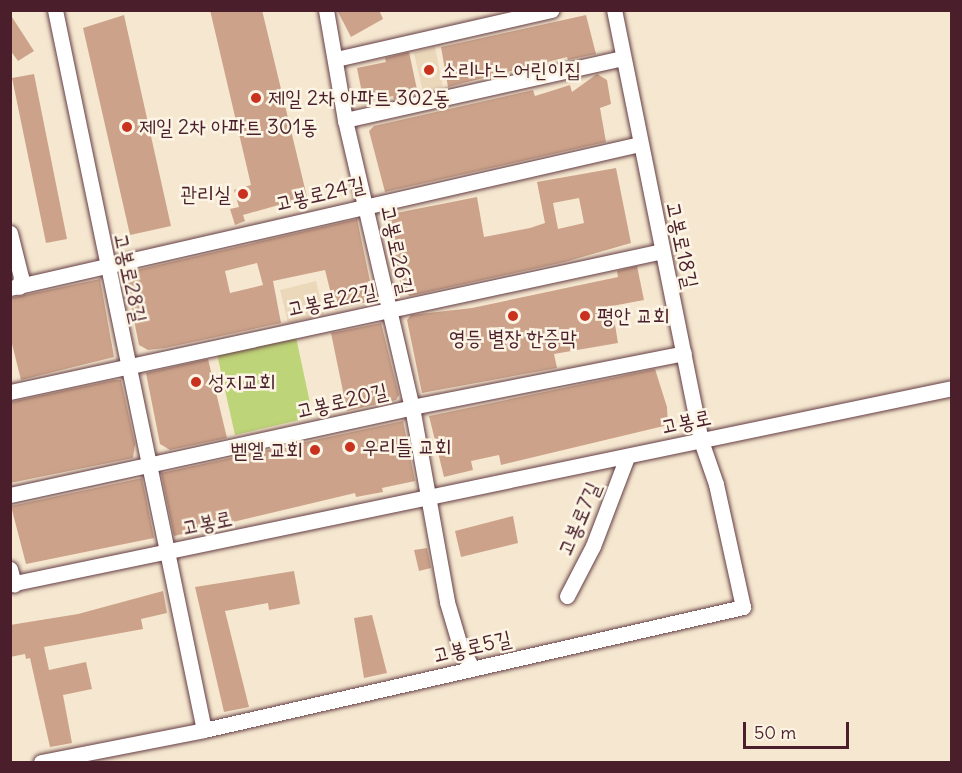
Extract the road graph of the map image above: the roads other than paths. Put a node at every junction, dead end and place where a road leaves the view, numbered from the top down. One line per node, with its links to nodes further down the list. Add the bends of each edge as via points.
1 (326, 10): 6 (street, 고봉로26길)
2 (551, 10): 6 (street)
3 (614, 10): 5 (street, 고봉로18길)
4 (57, 12): 12 (street, 고봉로28길)
5 (623, 58): 7 (street); 8 (street, 고봉로18길)
6 (336, 59): 7 (street, 고봉로26길)
7 (345, 120): 9 (street, 고봉로26길)
8 (640, 144): 9 (street, 고봉로24길); 11 (street, 고봉로18길)
9 (365, 205): 12 (street, 고봉로24길); 14 (street, 고봉로26길)
10 (10, 233): 13 (street, via 21,277)
11 (662, 251): 14 (street, 고봉로22길); 15 (street, 고봉로18길)
12 (105, 266): 13 (street, 고봉로24길); 16 (street, 고봉로28길)
13 (15, 287)
14 (388, 310): 16 (street, 고봉로22길); 19 (street, 고봉로26길)
15 (684, 353): 19 (street, 고봉로20길); 20 (street, 고봉로18길)
16 (128, 366): 18 (street, 고봉로22길); 22 (street, 고봉로28길)
17 (951, 388): 20 (street, 고봉로)
18 (10, 392)
19 (412, 407): 22 (street, 고봉로20길); 24 (street, 고봉로26길)
20 (702, 441): 21 (street, 고봉로); 28 (street, 고봉로5길, via 716,484 743,607)
21 (627, 457): 24 (street, 고봉로); 27 (street, 고봉로7길, via 593,546)
22 (147, 466): 23 (street, 고봉로20길); 25 (street, 고봉로28길)
23 (10, 495)
24 (430, 499): 25 (street, 고봉로); 28 (street, via 447,602 459,646)
25 (169, 553): 26 (street, 고봉로); 29 (street, 고봉로)
26 (12, 579)
27 (567, 596)
28 (472, 668): 29 (street, 고봉로5길)
29 (204, 730): 30 (street, 고봉로5길)
30 (41, 762)

